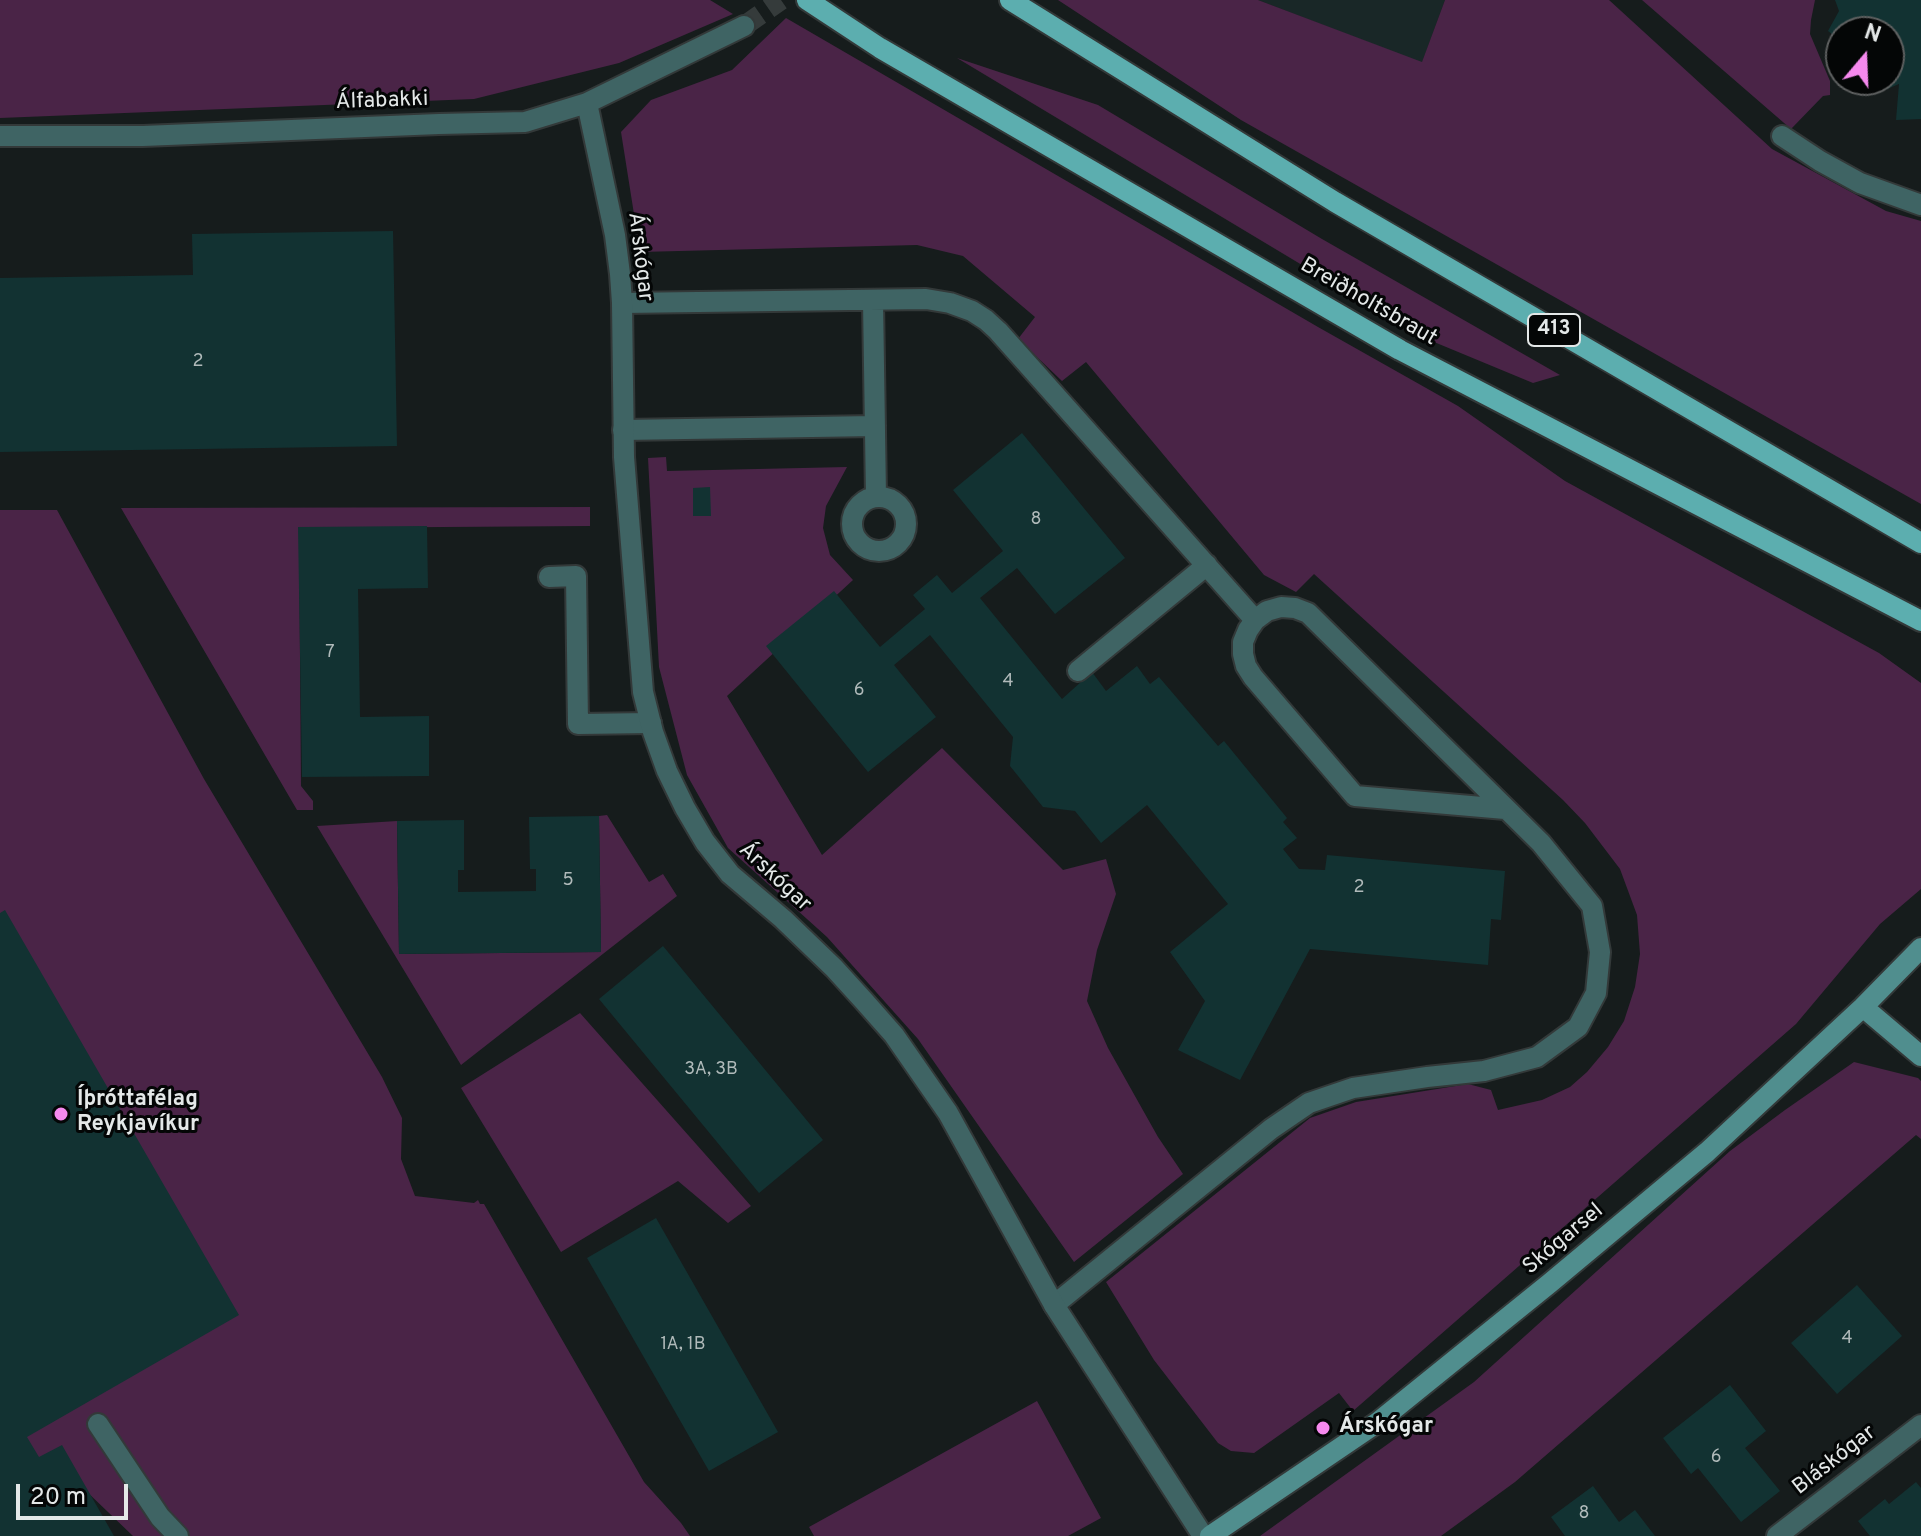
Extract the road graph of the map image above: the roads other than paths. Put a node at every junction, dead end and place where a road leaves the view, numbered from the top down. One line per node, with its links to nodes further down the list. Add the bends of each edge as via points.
1 (807, 0): 17 (main road, Breiðholtsbraut, via 880,48 1400,350)
2 (1010, 0): 13 (main road, 413, via 1335,202)
3 (744, 26): 4 (street, Álfabakki)
4 (587, 103): 5 (street, Álfabakki, via 525,122); 9 (street, Árskógar, via 615,235)
5 (0, 136)
6 (1782, 136): 7 (street, via 1860,183)
7 (1921, 205)
8 (873, 300): 9 (street); 10 (street); 14 (street, via 950,303 986,320)
9 (622, 303): 11 (street, Árskógar)
10 (875, 426): 11 (street); 12 (street)
11 (623, 430): 19 (street, Árskógar, via 643,692)
12 (876, 497)
13 (1921, 543)
14 (1207, 565): 16 (street); 18 (street)
15 (549, 577): 19 (street, via 576,576 578,724)
16 (1255, 620): 20 (street, via 1281,607 1308,613); 20 (street, via 1243,642 1246,666 1355,796)
17 (1921, 621)
18 (1078, 671)
19 (651, 723): 24 (street, Árskógar, via 667,771 705,842 730,874 834,968 894,1035 948,1113)
20 (1505, 809): 24 (street, via 1541,843 1592,906 1600,952 1596,993 1578,1027 1537,1057 1484,1071 1353,1088 1309,1103)
21 (1921, 948): 22 (street, Skógarsel)
22 (1863, 1007): 23 (street); 29 (street, Skógarsel, via 1707,1152 1550,1283 1378,1422)
23 (1921, 1056)
24 (1054, 1305): 28 (street, Árskógar)
25 (98, 1424): 27 (street)
26 (1921, 1425): 30 (street, Bláskógar)
27 (178, 1536)
28 (1203, 1536)
29 (1210, 1536)
30 (1777, 1536)

